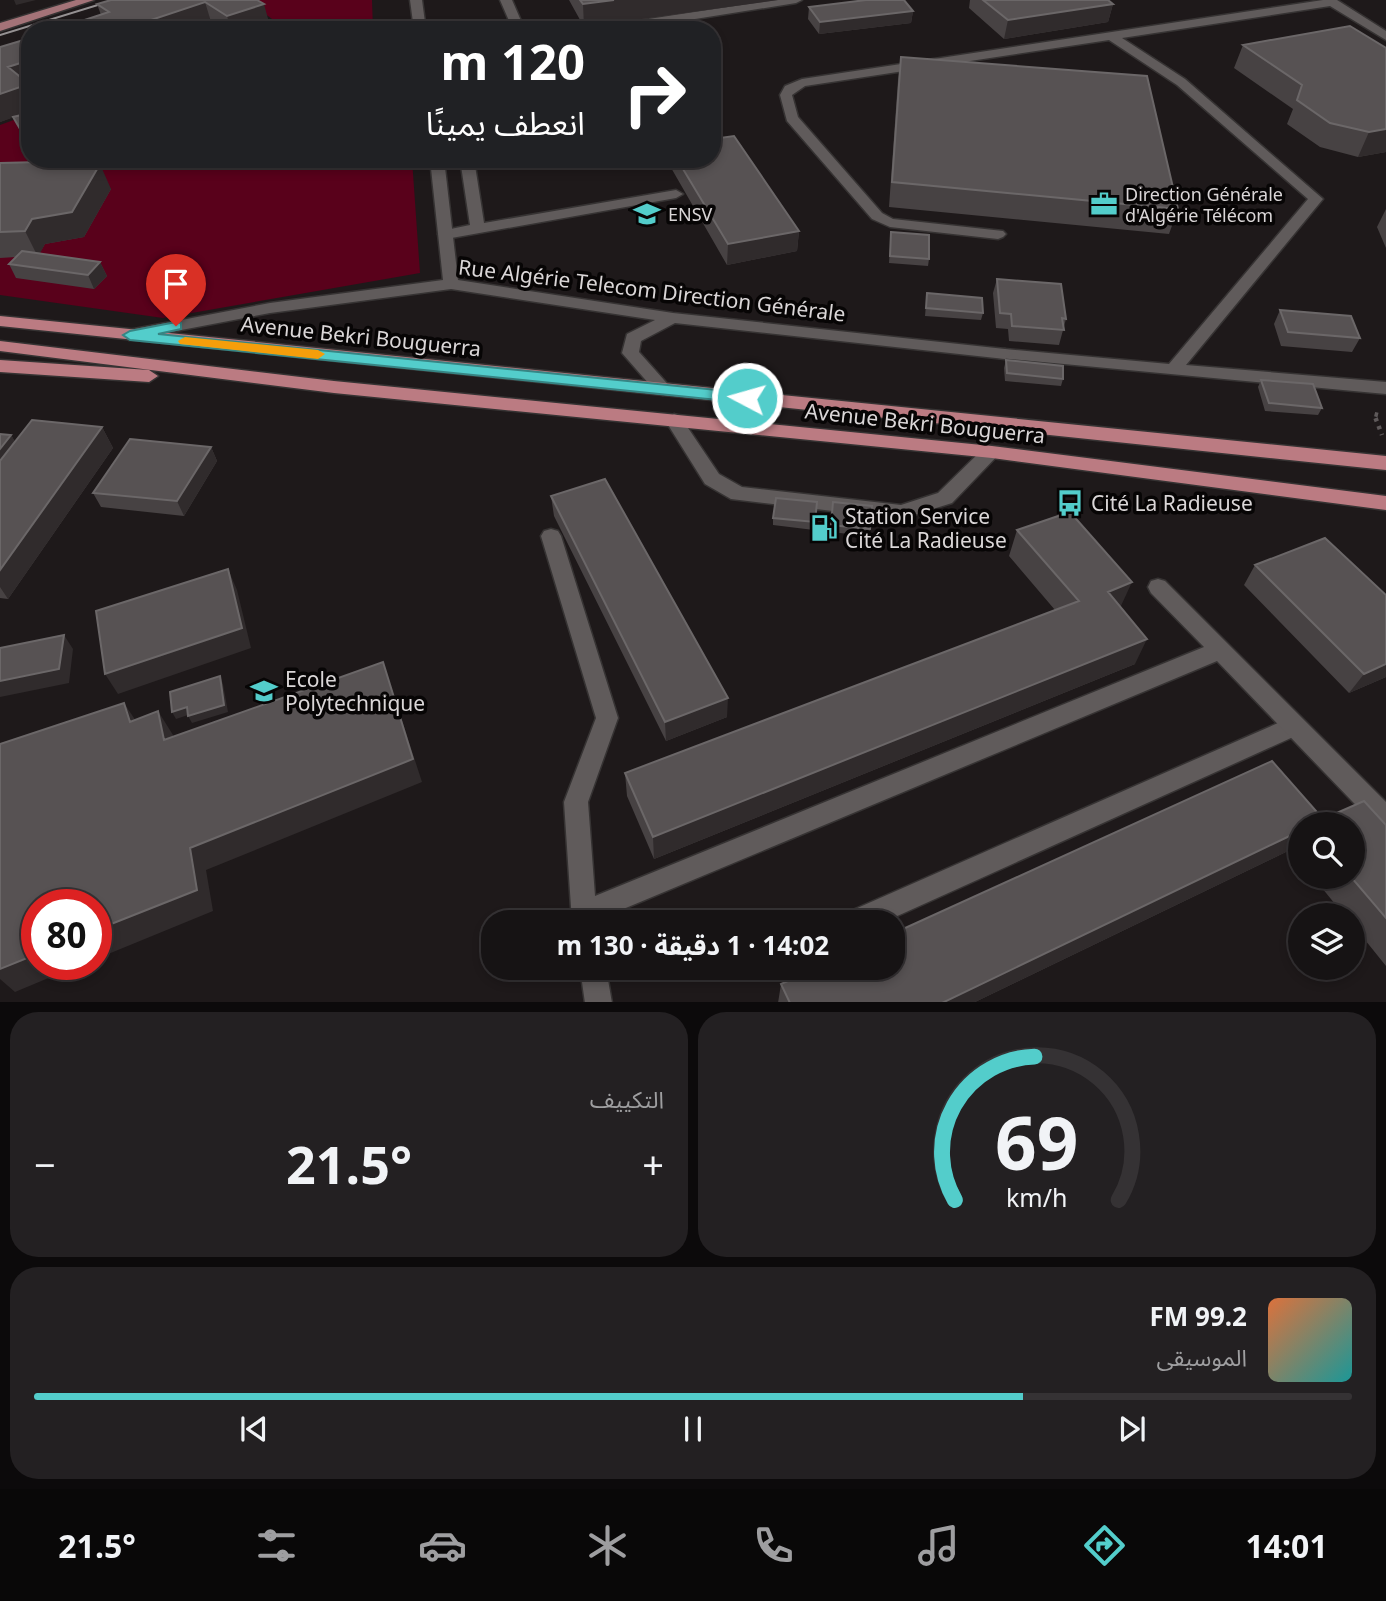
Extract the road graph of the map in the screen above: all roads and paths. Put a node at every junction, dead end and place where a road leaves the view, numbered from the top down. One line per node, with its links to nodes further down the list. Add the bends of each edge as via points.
1 (88, 0): 8 (main road)
2 (416, 0): 5 (street)
3 (506, 0): 6 (street)
4 (796, 0): 7 (street)
5 (419, 21)
6 (515, 21)
7 (660, 21)
8 (0, 27)
9 (1111, 36): 10 (street, via 1332,2); 16 (lane, via 802,83 786,95 792,118 877,216 890,223); 24 (lane, via 1181,82 1316,200)
10 (1386, 36)
11 (438, 168): 15 (street)
12 (468, 168): 14 (lane)
13 (676, 194): 14 (street)
14 (478, 229): 15 (street)
15 (446, 234): 17 (street)
16 (998, 234)
17 (452, 284): 18 (street, Rue Algérie Telecom Direction Générale); 20 (street, Rue Algérie Telecom Direction Générale, via 270,308)
18 (673, 318): 22 (street, Rue Algérie Telecom Direction Générale); 27 (street, via 633,338 630,354)
19 (0, 321): 20 (highway, Avenue Bekri Bouguerra)
20 (130, 335): 27 (highway, Avenue Bekri Bouguerra)
21 (0, 346): 25 (highway, Avenue Bekri Bouguerra)
22 (1005, 354): 24 (lane)
23 (0, 366): 25 (highway)
24 (1173, 370): 26 (street)
25 (334, 387): 29 (highway, Avenue Bekri Bouguerra)
26 (1386, 388)
27 (663, 389): 32 (highway, Avenue Bekri Bouguerra)
28 (1374, 414): 30 (path)
29 (674, 420): 31 (highway, Avenue Bekri Bouguerra); 31 (street, via 712,479 738,494 901,512 945,498)
30 (1386, 447)
31 (992, 452): 33 (highway, Avenue Bekri Bouguerra)
32 (1386, 463)
33 (1386, 503)
34 (551, 536): 39 (street, via 607,718 576,802)
35 (1158, 587): 36 (street)
36 (1220, 650): 37 (street); 40 (street)
37 (1294, 726): 38 (street); 41 (street)
38 (1386, 819)
39 (583, 910)
40 (603, 910)
41 (882, 910)
42 (595, 980): 43 (street)
43 (599, 1002)

